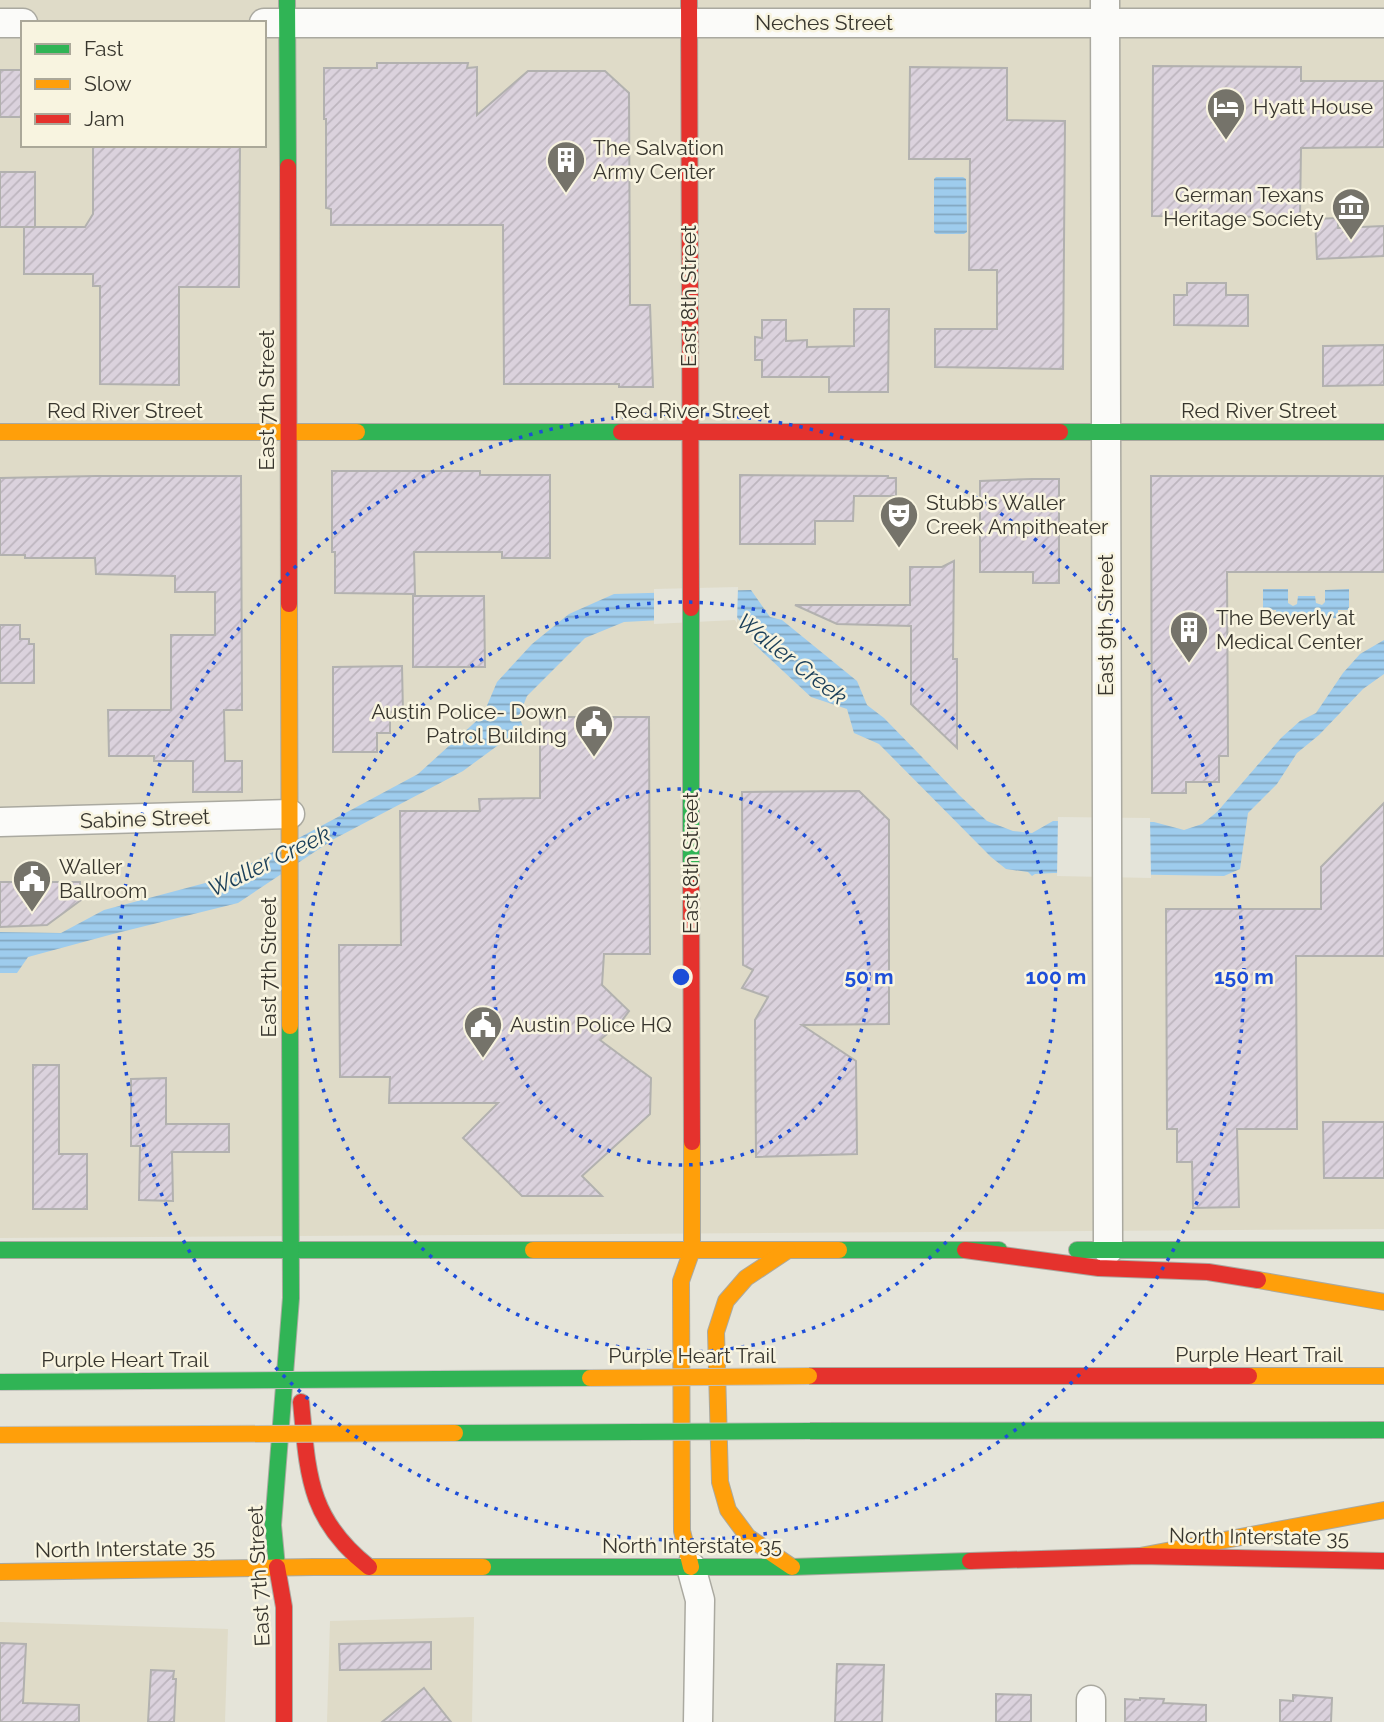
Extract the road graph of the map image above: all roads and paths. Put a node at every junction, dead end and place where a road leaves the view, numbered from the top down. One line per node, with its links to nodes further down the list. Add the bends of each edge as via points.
1 (689, 11): 2 (street, Neches Street); 3 (street, Neches Street); 8 (main road, East 8th Street)
2 (1105, 11): 6 (street, Neches Street); 9 (street, East 9th Street)
3 (279, 15): 11 (main road, East 7th Street)
4 (0, 23): 5 (street)
5 (21, 23)
6 (1384, 23)
7 (0, 432): 11 (main road, Red River Street)
8 (690, 432): 9 (main road, Red River Street); 11 (main road, Red River Street); 16 (main road, East 8th Street)
9 (1106, 432): 10 (main road, Red River Street); 19 (street, East 9th Street)
10 (1384, 432)
11 (288, 433): 12 (main road, East 7th Street)
12 (290, 814): 13 (street, Sabine Street); 15 (main road, East 7th Street)
13 (0, 822)
14 (0, 1250): 15 (main road)
15 (291, 1250): 16 (main road); 21 (main road, East 7th Street)
16 (692, 1250): 17 (main road); 32 (main road, East 8th Street, via 681,1281 682,1531)
17 (788, 1250): 18 (main road); 33 (main road, via 746,1278 726,1301 716,1332 720,1482 728,1510 747,1537)
18 (964, 1250): 19 (main road); 22 (main road, via 1099,1268 1208,1272)
19 (1108, 1250): 20 (main road)
20 (1384, 1250)
21 (291, 1298): 30 (main road, East 7th Street, via 273,1525); 31 (main road, via 307,1460 315,1493 338,1541)
22 (1384, 1302)
23 (1384, 1376): 24 (main road, Purple Heart Trail, bridge)
24 (0, 1382)
25 (1384, 1430): 26 (main road, bridge)
26 (0, 1435)
27 (1384, 1510): 28 (main road)
28 (1140, 1556): 29 (main road, North Interstate 35); 33 (main road, North Interstate 35)
29 (1384, 1561)
30 (277, 1567): 31 (main road, North Interstate 35); 34 (main road, North Interstate 35); 35 (main road, East 7th Street, via 284,1607)
31 (369, 1567): 32 (main road, North Interstate 35)
32 (691, 1567): 33 (main road, North Interstate 35); 36 (street, East 8th Street, via 700,1600)
33 (792, 1567)
34 (0, 1572)
35 (284, 1722)
36 (698, 1722)

